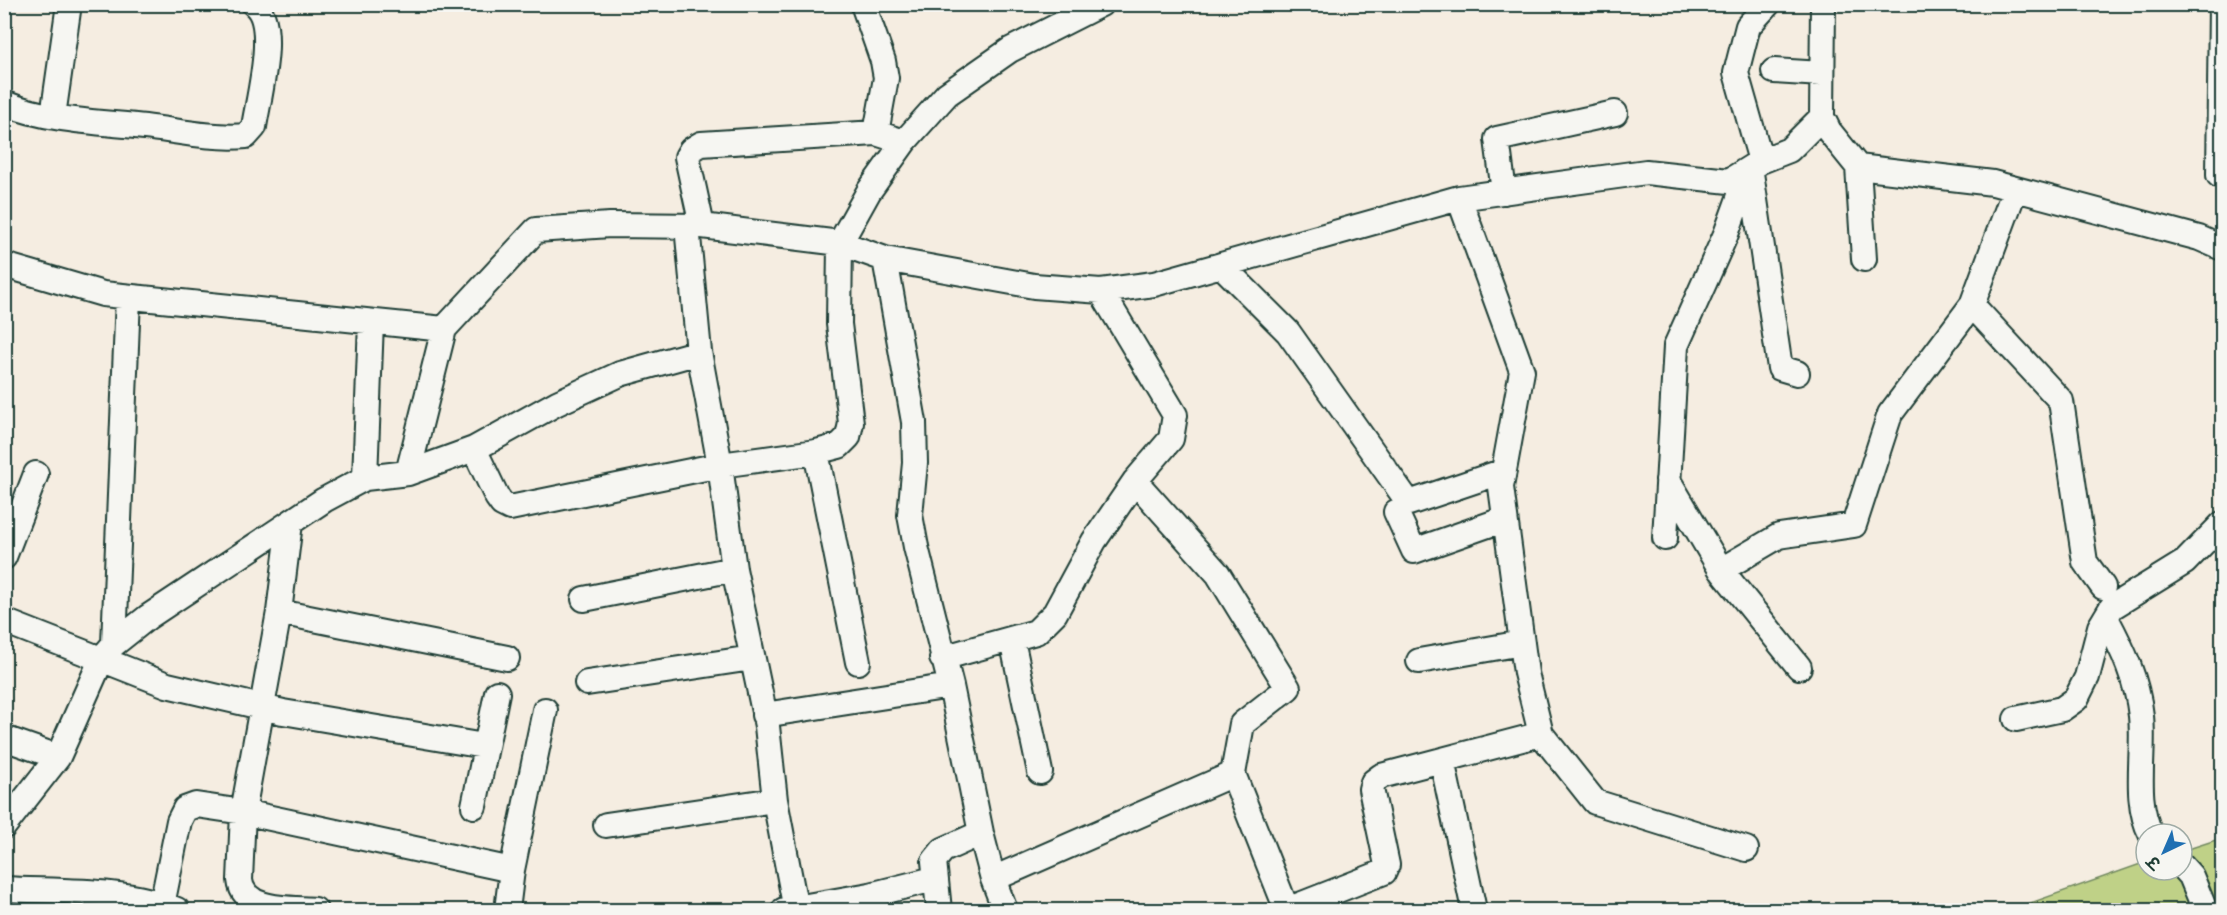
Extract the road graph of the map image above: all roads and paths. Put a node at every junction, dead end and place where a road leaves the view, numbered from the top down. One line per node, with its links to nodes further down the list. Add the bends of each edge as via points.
1 (69, 4): 12 (street)
2 (254, 4): 12 (street, via 266,22 267,43 254,127 246,136 214,136)
3 (862, 4): 14 (street, via 886,78)
4 (1101, 4): 15 (street, via 1001,56 947,94)
5 (1768, 4): 16 (street, via 1748,26 1736,73)
6 (1823, 4): 9 (street)
7 (2221, 4): 18 (street)
8 (1774, 71): 9 (street)
9 (1822, 74): 13 (street)
10 (4, 103): 12 (street, via 22,111)
11 (1615, 113): 20 (street, via 1497,139)
12 (53, 116)
13 (1822, 117): 16 (street, via 1789,150); 17 (street)
14 (876, 133): 15 (street); 22 (street, via 701,144 687,157)
15 (904, 142): 23 (street, via 869,191)
16 (1756, 164): 20 (street, via 1729,181 1646,172); 35 (street, via 1780,368); 43 (street, via 1676,346)
17 (1858, 167): 19 (street); 26 (street)
18 (2219, 175)
19 (2015, 189): 24 (street, via 2199,238); 31 (street)
20 (1504, 192): 21 (street)
21 (1459, 198): 27 (street); 39 (street, via 1522,371)
22 (695, 226): 23 (street); 33 (street, via 610,225 536,230); 34 (street)
23 (840, 243): 25 (street); 37 (street, via 839,324 851,423 848,437 839,446)
24 (2223, 248)
25 (885, 259): 29 (street, via 1034,286); 63 (street, via 914,422 910,516)
26 (1864, 259)
27 (1221, 265): 29 (street, via 1154,284); 39 (street, via 1288,332 1409,503)
28 (4, 266): 30 (street, via 103,294)
29 (1101, 291): 44 (street, via 1175,415 1171,439)
30 (128, 297): 32 (street); 60 (street)
31 (1972, 305): 52 (street, via 1890,414 1854,525 1779,536); 53 (street, via 2061,401 2085,562)
32 (371, 322): 33 (street); 42 (street)
33 (444, 329): 40 (street)
34 (699, 352): 36 (street, via 621,374 557,403); 38 (street)
35 (1797, 373)
36 (474, 449): 38 (street, via 497,498 510,508); 40 (street)
37 (816, 452): 38 (street); 65 (street)
38 (720, 465): 51 (street)
39 (1504, 471): 46 (street, via 1501,487)
40 (408, 473): 42 (street)
41 (36, 474): 50 (street)
42 (365, 478): 47 (street)
43 (1668, 480): 49 (street); 52 (street)
44 (1136, 481): 58 (street, via 1075,572 1054,613 1036,632); 80 (street, via 1218,574 1288,688 1242,724)
45 (1396, 512): 46 (street, via 1414,551)
46 (1505, 519): 59 (street)
47 (290, 523): 55 (street); 60 (street, via 148,617)
48 (2223, 524): 56 (street, via 2185,562 2130,594 2112,607)
49 (1665, 538)
50 (4, 557)
51 (734, 569): 54 (street); 62 (street)
52 (1721, 570): 66 (street)
53 (2103, 587)
54 (584, 599)
55 (279, 612): 61 (street); 70 (street)
56 (2106, 618): 72 (street, via 2076,699 2061,709); 84 (street, via 2130,663 2137,689)
57 (4, 621): 60 (street)
58 (1012, 640): 63 (street); 79 (street)
59 (1522, 643): 64 (street); 74 (street)
60 (108, 651): 70 (street, via 167,685); 77 (street)
61 (507, 658)
62 (752, 658): 67 (street); 73 (street)
63 (942, 658): 68 (street)
64 (1419, 661)
65 (858, 662)
66 (1799, 667)
67 (587, 683)
68 (951, 686): 73 (street); 87 (street)
69 (497, 693): 76 (street)
70 (261, 708): 76 (street); 83 (street)
71 (545, 710): 89 (street)
72 (2016, 719)
73 (766, 727): 81 (street)
74 (1541, 734): 78 (street); 88 (street, via 1594,802)
75 (4, 738): 77 (street)
76 (484, 746): 82 (street)
77 (58, 757): 85 (street)
78 (1442, 760): 103 (street, via 1381,776 1373,782 1371,789 1387,865 1384,872); 104 (street)
79 (1040, 772)
80 (1233, 774): 91 (street); 103 (street)
81 (776, 800): 86 (street); 100 (street)
82 (474, 806)
83 (243, 812): 89 (street); 96 (street, via 196,805 185,809 179,821); 97 (street, via 241,889 246,897)
84 (2145, 822)
85 (6, 823)
86 (606, 825)
87 (981, 832): 90 (street, via 943,850 934,861); 91 (street)
88 (1746, 849)
89 (512, 870): 99 (street)
90 (934, 879): 95 (street); 101 (street)
91 (993, 879): 102 (street)
92 (2193, 882): 105 (street)
93 (4, 889): 94 (street)
94 (112, 903): 96 (street)
95 (872, 903): 100 (street)
96 (170, 908)
97 (269, 908): 98 (street)
98 (315, 910)
99 (507, 910)
100 (792, 910)
101 (939, 910)
102 (1005, 910)
103 (1287, 910)
104 (1474, 910)
105 (2205, 910)

